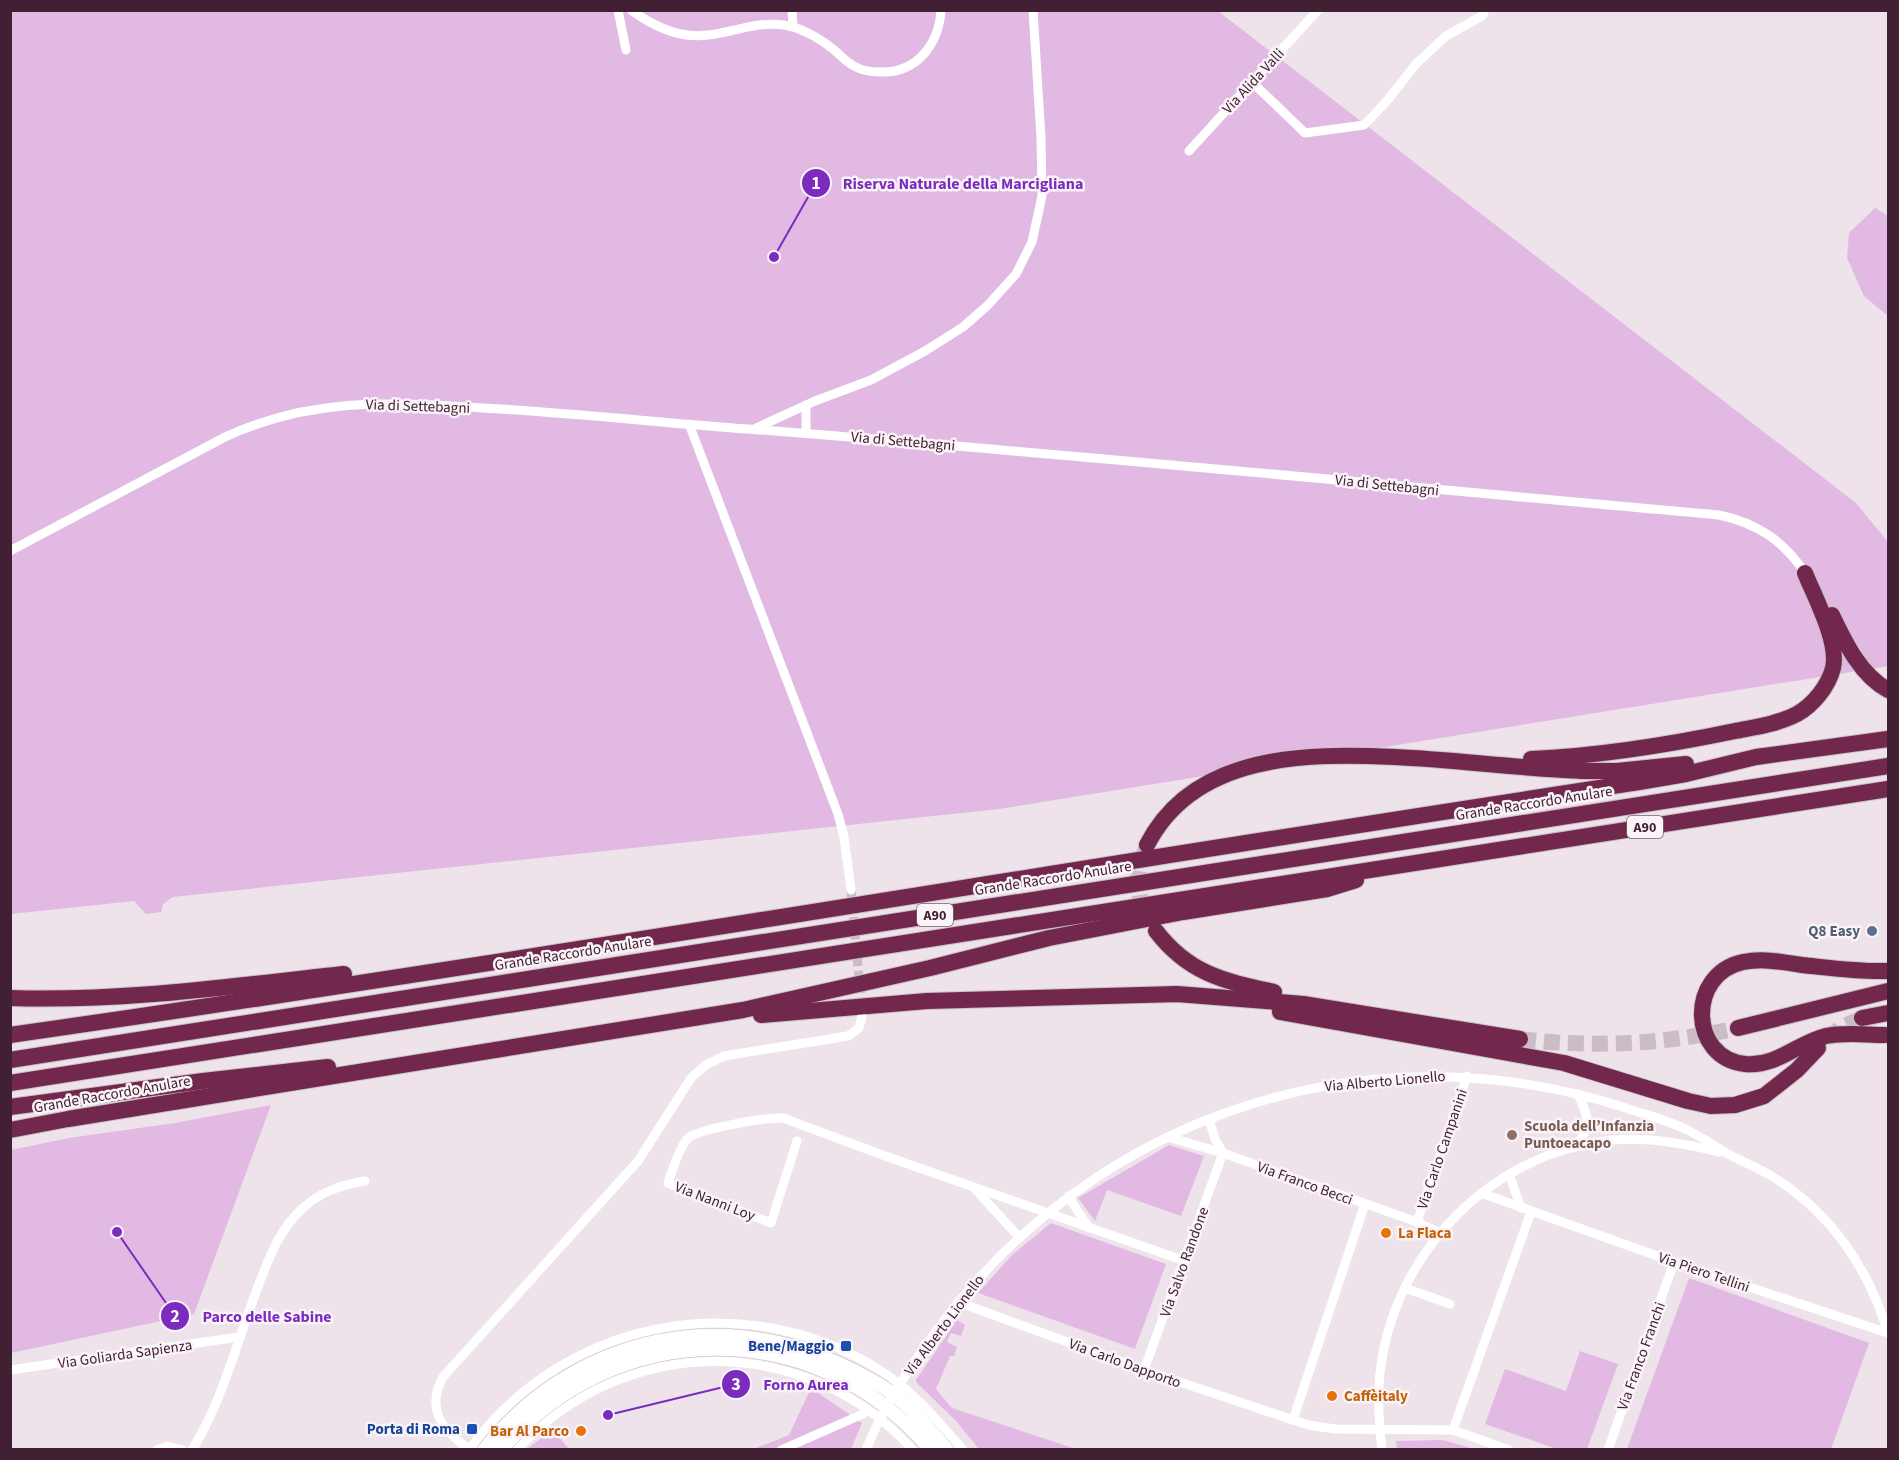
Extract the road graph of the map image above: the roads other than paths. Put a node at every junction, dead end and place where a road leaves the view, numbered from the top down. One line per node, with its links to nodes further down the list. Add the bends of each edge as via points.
1 (618, 10): 9 (street)
2 (631, 10): 8 (street, via 663,28 696,36 760,25)
3 (792, 10): 8 (street)
4 (941, 10): 8 (street, via 936,36 926,52 905,68 886,72 854,66 817,38)
5 (1033, 10): 12 (street, via 1042,196 1032,242 1016,274 963,327 871,380)
6 (1318, 10): 10 (street, Via Alida Valli)
7 (1485, 10): 10 (street, via 1482,16 1446,36 1416,64 1364,125 1305,133)
8 (793, 27)
9 (626, 50)
10 (1252, 82): 11 (street, Via Alida Valli)
11 (1189, 151)
12 (806, 405): 14 (street); 15 (street)
13 (689, 424): 14 (street, Via di Settebagni); 16 (street, Via di Settebagni, via 427,404 318,407 275,417 225,437); 26 (street, via 838,814)
14 (754, 429): 15 (street, Via di Settebagni)
15 (806, 434): 17 (street, Via di Settebagni, via 1157,462 1719,515 1743,521 1772,537)
16 (10, 551)
17 (1805, 573): 18 (highway, via 1823,593 1842,636 1861,665); 21 (highway, via 1830,635 1834,662 1820,693 1793,716 1713,735 1594,754)
18 (1888, 690)
19 (1888, 739): 20 (highway, Grande Raccordo Anulare)
20 (1756, 757): 21 (highway, via 1602,771); 28 (highway, Grande Raccordo Anulare, via 1639,782)
21 (1440, 759): 24 (highway, via 1323,755 1250,766 1214,781 1183,801 1162,821)
22 (1888, 766): 44 (highway, Grande Raccordo Anulare / A90)
23 (1881, 791): 25 (highway, Grande Raccordo Anulare / A90)
24 (1147, 845)
25 (1417, 862): 37 (highway, via 1327,889 1071,934 803,998); 46 (highway, Grande Raccordo Anulare / A90)
26 (851, 890)
27 (1156, 931): 35 (highway, via 1178,955 1212,977)
28 (586, 948): 31 (highway, via 146,994); 39 (highway, Grande Raccordo Anulare)
29 (1888, 971): 40 (highway, via 1762,960 1742,962 1725,968 1712,981 1701,1016 1707,1036 1718,1051 1731,1061 1745,1064 1773,1061 1826,1036)
30 (1888, 991): 38 (highway)
31 (10, 998)
32 (1076, 998): 35 (highway, via 1177,994 1303,1004); 37 (highway, via 927,1001); 42 (highway, via 1295,1014 1564,1063 1711,1106 1740,1105 1764,1096)
33 (1888, 1013): 36 (highway)
34 (862, 1016): 85 (street, via 859,1028 849,1036 724,1056 691,1078 638,1161 443,1377 436,1401 438,1416 446,1431)
35 (1398, 1018): 41 (highway)
36 (1862, 1018)
37 (683, 1021): 43 (highway, Grande Raccordo Anulare)
38 (1738, 1028)
39 (10, 1035)
40 (1885, 1035)
41 (1520, 1038)
42 (1818, 1048)
43 (446, 1058): 48 (highway, via 259,1074); 50 (highway, Grande Raccordo Anulare)
44 (10, 1060)
45 (1467, 1077): 47 (street, Via Alberto Lionello); 49 (street, Via Alberto Lionello, via 1412,1076 1328,1084); 65 (street, Via Carlo Campanini)
46 (10, 1083)
47 (1578, 1094): 53 (street, via 1588,1122 1584,1135); 55 (street, Via Alberto Lionello, via 1673,1124)
48 (10, 1107)
49 (1209, 1119): 51 (street, Via Alberto Lionello); 54 (street)
50 (10, 1130)
51 (1168, 1137): 54 (street, Via Franco Becci); 60 (street, Via Alberto Lionello)
52 (796, 1141): 58 (street, Via Nanni Loy, via 771,1223 668,1183 684,1144 693,1134 775,1118)
53 (1573, 1148): 55 (street, via 1614,1140 1649,1140); 56 (street)
54 (1223, 1153): 61 (street, Via Franco Becci); 69 (street, Via Salvo Randone)
55 (1730, 1155): 74 (street, Via Alberto Lionello, via 1790,1188 1834,1229 1865,1274)
56 (1509, 1174): 59 (street); 62 (street)
57 (365, 1181): 75 (street, via 329,1191 305,1206 283,1230)
58 (973, 1186): 63 (street, Via Nanni Loy); 68 (street, Via Nanni Loy)
59 (1481, 1193): 62 (street, Via Piero Tellini); 67 (street)
60 (1068, 1196): 63 (street, Via Alberto Lionello); 66 (street)
61 (1365, 1204): 65 (street, Via Franco Becci); 82 (street)
62 (1521, 1208): 64 (street, Via Piero Tellini)
63 (1048, 1212): 66 (street, Via Nanni Loy); 68 (street, Via Alberto Lionello)
64 (1532, 1212): 70 (street, Via Piero Tellini); 84 (street)
65 (1417, 1222): 67 (street, Via Franco Becci)
66 (1089, 1228): 69 (street, Via Nanni Loy)
67 (1440, 1233): 71 (street)
68 (1019, 1237): 72 (street, Via Alberto Lionello)
69 (1185, 1261): 78 (street, Via Salvo Randone)
70 (1674, 1262): 74 (street, Via Piero Tellini); 100 (street, Via Franco Franchi)
71 (1405, 1288): 73 (street); 83 (street, via 1383,1355)
72 (958, 1302): 78 (street, Via Carlo Dapporto); 79 (street, Via Alberto Lionello)
73 (1450, 1304)
74 (1888, 1333)
75 (239, 1337): 77 (street, Via Goliarda Sapienza); 88 (street, via 210,1418)
76 (757, 1345): 79 (street, via 796,1347); 80 (street, via 854,1385); 85 (street, via 718,1323 647,1331 599,1346 558,1367 524,1391); 89 (street, via 691,1336 607,1356 545,1389); 90 (street, via 674,1351 610,1369 553,1401); 91 (street, via 633,1375 570,1405)
77 (10, 1370)
78 (1144, 1370): 82 (street, Via Carlo Dapporto)
79 (896, 1389): 80 (street, Via Alberto Lionello); 96 (street); 97 (street, via 921,1402)
80 (883, 1412): 93 (street, Via Alberto Lionello); 94 (street); 95 (street, via 903,1421)
81 (863, 1414): 92 (street)
82 (1293, 1420): 83 (street, Via Carlo Dapporto, via 1327,1428)
83 (1380, 1429): 84 (street, Via Carlo Dapporto); 98 (street)
84 (1453, 1430): 99 (street, Via Carlo Dapporto)
85 (468, 1448)
86 (157, 1449): 87 (street)
87 (183, 1449)
88 (192, 1449)
89 (484, 1449)
90 (501, 1449)
91 (517, 1449)
92 (781, 1449)
93 (866, 1449)
94 (913, 1449)
95 (931, 1449)
96 (947, 1449)
97 (963, 1449)
98 (1382, 1449)
99 (1509, 1449)
100 (1608, 1449)

